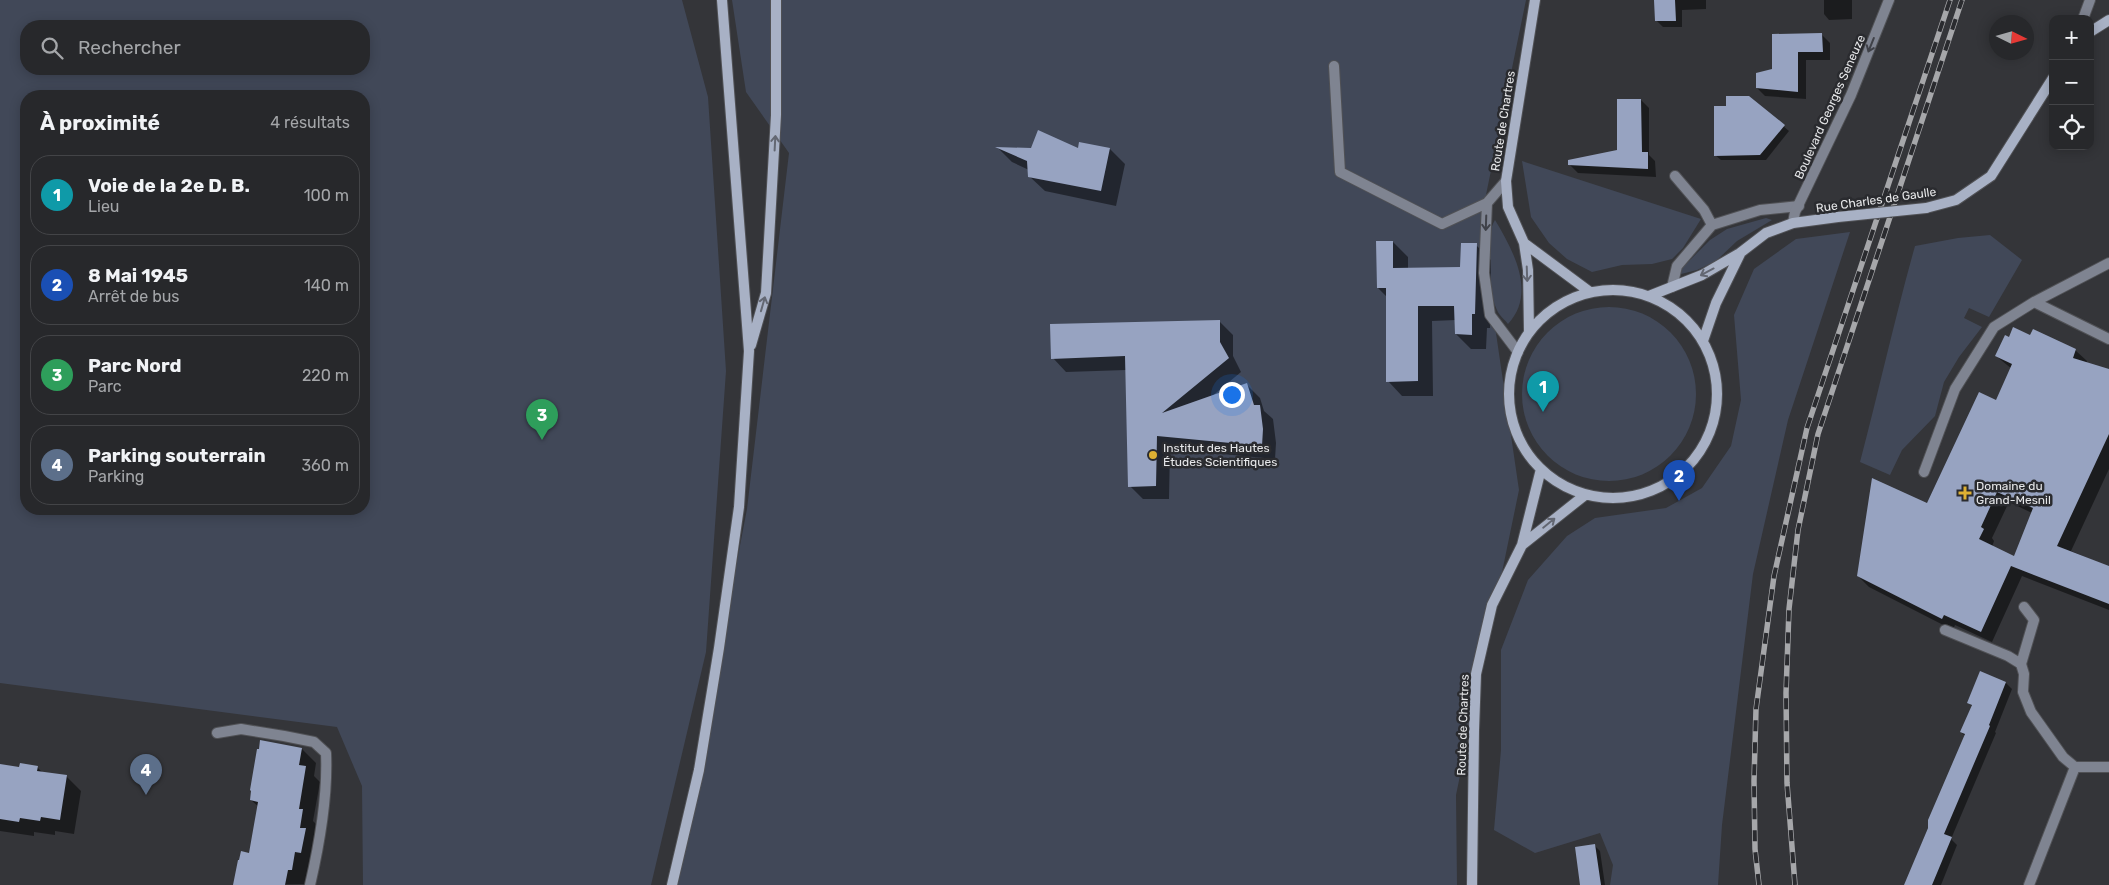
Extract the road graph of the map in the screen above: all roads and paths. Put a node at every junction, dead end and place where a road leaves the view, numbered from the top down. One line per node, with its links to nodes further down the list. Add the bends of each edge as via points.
1 (722, 0): 27 (main road)
2 (776, 0): 27 (main road, one-way to 2, via 766,293 776,115)
3 (1534, 0): 12 (main road, Route de Chartres)
4 (1889, 0): 14 (street, Boulevard Georges Seneuze, one-way to 14)
5 (2090, 0): 6 (street)
6 (2084, 15)
7 (2109, 20): 8 (main road)
8 (2094, 29)
9 (1334, 66): 13 (street, via 1340,172 1442,224)
10 (2049, 84): 15 (main road, Rue Charles de Gaulle, bridge, via 1991,176 1956,200 1926,208)
11 (1675, 176): 16 (street)
12 (1506, 181): 13 (street); 17 (main road, Route de Chartres, via 1508,208)
13 (1487, 203): 28 (street, one-way to 28, via 1484,273 1490,315)
14 (1799, 206): 15 (street, Boulevard Georges Seneuze); 16 (street, via 1760,210)
15 (1793, 223): 18 (main road, Rue Charles de Gaulle, via 1766,233)
16 (1712, 224): 20 (street, via 1677,266)
17 (1524, 243): 21 (main road, Route de Chartres); 24 (main road, Route de Chartres, one-way to 24)
18 (1740, 254): 20 (main road, Rue Charles de Gaulle, one-way to 20); 26 (main road, Rue Charles de Gaulle, via 1716,302)
19 (2109, 263): 23 (street)
20 (1672, 287): 22 (main road, Rue Charles de Gaulle)
21 (1590, 292): 22 (main road, via 1620,290); 24 (main road, via 1546,314)
22 (1649, 296): 26 (main road, via 1680,314)
23 (2034, 302): 25 (street); 30 (street, via 1994,327 1955,388)
24 (1530, 332): 28 (main road)
25 (2109, 339)
26 (1702, 341): 31 (main road, via 1714,366 1717,394 1714,421 1703,446 1686,468 1664,485 1639,495 1612,499)
27 (749, 351): 40 (main road, via 739,507 720,648 699,770)
28 (1518, 352): 29 (main road, via 1509,382 1510,414 1522,444)
29 (1541, 469): 31 (main road, via 1561,485); 32 (main road, Route de Chartres)
30 (1924, 472)
31 (1585, 495): 32 (main road, Route de Chartres, one-way to 31)
32 (1522, 545): 41 (main road, Route de Chartres, via 1492,605 1476,674)
33 (2024, 607): 35 (street, via 2034,620)
34 (1945, 630): 35 (street)
35 (2021, 664): 37 (street, via 2023,692 2031,712)
36 (217, 733): 39 (street, via 241,729 314,742 326,753 320,842)
37 (2075, 767): 38 (street); 42 (street)
38 (2109, 767)
39 (310, 885)
40 (672, 885)
41 (1472, 885)
42 (2029, 885)

